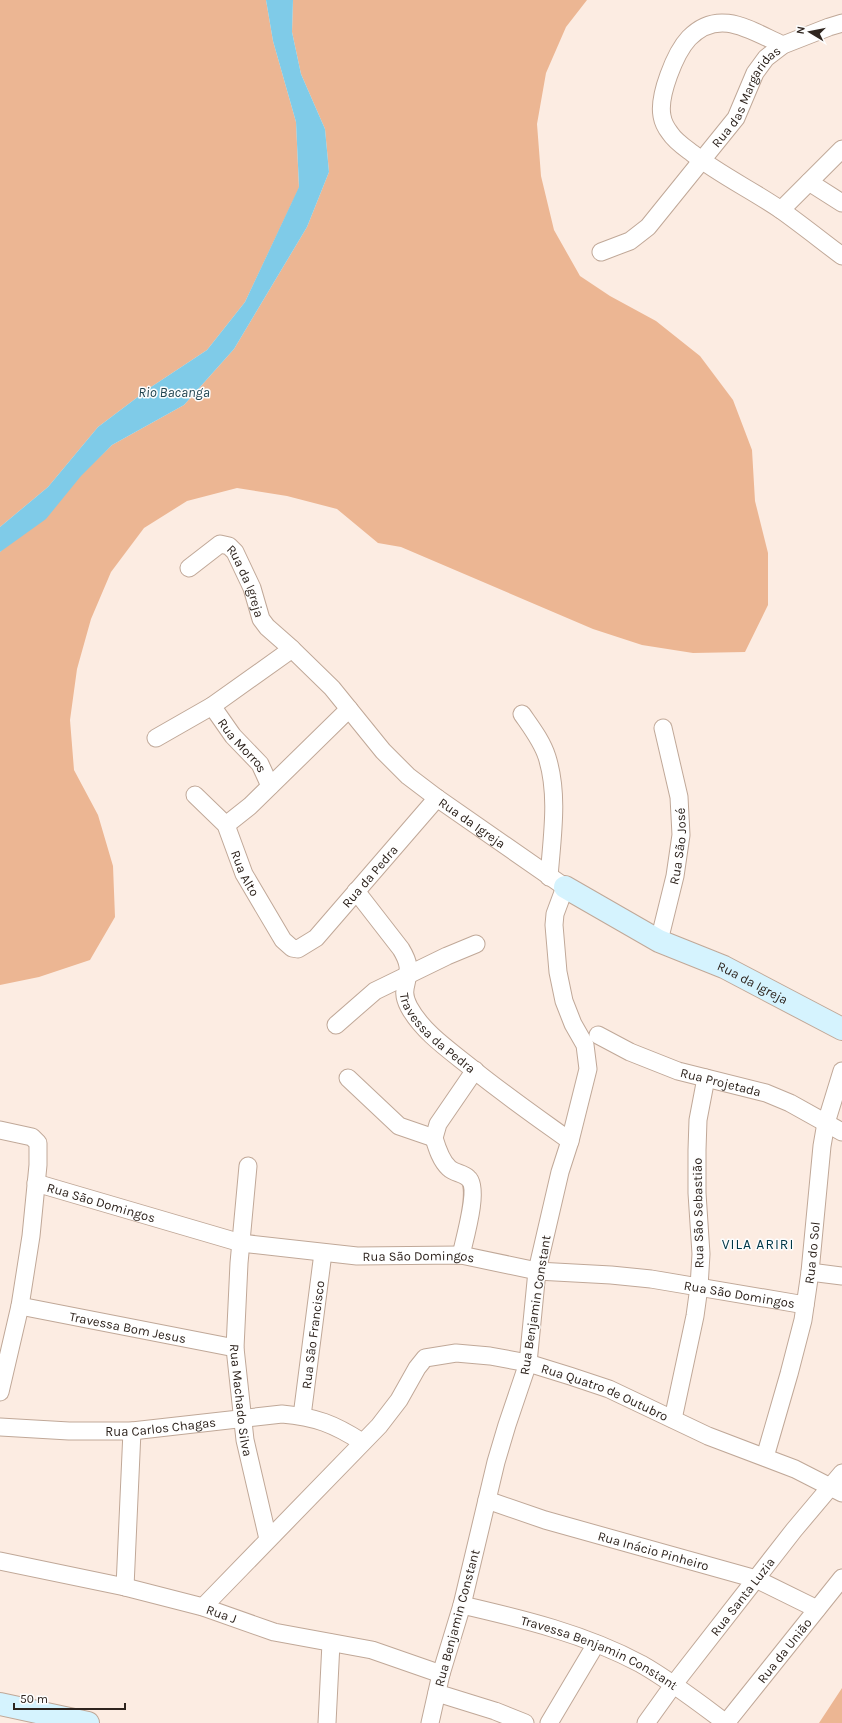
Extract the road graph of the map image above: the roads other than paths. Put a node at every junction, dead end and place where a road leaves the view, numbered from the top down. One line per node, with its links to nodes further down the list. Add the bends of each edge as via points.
1 (842, 23): 2 (street, Rua das Margaridas)
2 (783, 45): 4 (street, Rua das Margaridas, via 766,58 759,68 736,118); 4 (street, Rua das Margaridas, via 745,28 723,22 710,23 686,41 674,60 663,99 662,115 670,133)
3 (842, 149): 5 (street)
4 (702, 162): 7 (street, Rua das Margaridas); 8 (street, Rua das Margaridas, via 648,227 630,241)
5 (809, 182): 6 (street); 7 (street)
6 (842, 203)
7 (781, 210): 9 (street, Rua das Margaridas)
8 (601, 252)
9 (842, 256)
10 (189, 568): 11 (street, Rua da Igreja, via 220,544 229,546 235,552 252,588 261,619)
11 (292, 648): 12 (street, Rua Morros); 13 (street, Rua da Igreja)
12 (212, 706): 16 (street, Rua Morros); 17 (street, Rua Morros, via 233,736 260,764)
13 (349, 709): 17 (street); 19 (street, Rua da Igreja, via 383,751 408,776)
14 (522, 714): 21 (street, Rua Benjamin Constant, via 547,756 553,782)
15 (663, 728): 23 (street, Rua São José, via 679,797 681,835 675,876)
16 (156, 738)
17 (270, 786): 20 (street)
18 (195, 795): 20 (street, Rua Alto)
19 (437, 798): 21 (street, Rua da Igreja); 22 (street, Rua da Pedra)
20 (226, 825): 25 (street, Rua Alto, via 244,874 284,940 292,948)
21 (557, 882): 23 (street, Rua da Igreja); 38 (street, Rua Benjamin Constant, via 554,925 558,972 564,1001 585,1045 588,1069)
22 (356, 891): 25 (street, Rua da Pedra, via 316,938); 26 (street, Travessa da Pedra, via 401,949 406,959)
23 (659, 940): 28 (street, Rua da Igreja, via 724,968)
24 (476, 944): 26 (street)
25 (298, 949)
26 (408, 976): 27 (street, via 375,991); 30 (street, Travessa da Pedra, via 404,995 422,1025 447,1049)
27 (336, 1025)
28 (842, 1029)
29 (598, 1035): 33 (street, Rua Projetada, via 656,1064)
30 (475, 1070): 37 (street, via 438,1124); 38 (street, Travessa da Pedra)
31 (842, 1071): 34 (street, Rua do Sol)
32 (348, 1078): 37 (street, via 399,1126)
33 (706, 1078): 34 (street, Rua Projetada, via 766,1093); 47 (street, Rua São Sebastião, via 698,1120 697,1193 701,1254)
34 (826, 1123): 36 (street, Rua Projetada); 45 (street, Rua do Sol)
35 (0, 1130): 40 (street, via 36,1140)
36 (842, 1132)
37 (434, 1138): 43 (street, via 441,1157 449,1168 469,1178 472,1183 473,1195)
38 (570, 1141): 44 (street, Rua Benjamin Constant, via 560,1172)
39 (248, 1166): 41 (street, Rua Machado Silva)
40 (36, 1183): 41 (street, Rua São Domingos); 49 (street)
41 (241, 1242): 42 (street, Rua São Domingos); 50 (street, Rua Machado Silva)
42 (323, 1253): 43 (street, Rua São Domingos, via 357,1256); 53 (street, Rua São Francisco)
43 (461, 1255): 44 (street, Rua São Domingos)
44 (537, 1271): 47 (street, Rua São Domingos, via 611,1275); 51 (street, Rua Benjamin Constant)
45 (810, 1272): 46 (street); 48 (street, Rua do Sol)
46 (842, 1276)
47 (699, 1287): 48 (street, Rua São Domingos); 55 (street, Rua São Sebastião)
48 (806, 1305): 59 (street, Rua do Sol, via 790,1374)
49 (20, 1306): 50 (street, Travessa Bom Jesus); 52 (street)
50 (235, 1348): 54 (street, Rua Machado Silva)
51 (528, 1363): 55 (street, Rua Quatro de Outubro, via 609,1389); 58 (street, Rua Quatro de Outubro, via 456,1353 425,1358 399,1400 379,1426); 62 (street, Rua Benjamin Constant, via 507,1425)
52 (0, 1392)
53 (302, 1416): 54 (street, Rua Carlos Chagas, via 282,1414); 58 (street, Rua Carlos Chagas, via 341,1428)
54 (242, 1418): 57 (street, Rua Carlos Chagas); 63 (street, Rua Machado Silva, via 246,1447)
55 (673, 1419): 59 (street, Rua Quatro de Outubro, via 708,1436)
56 (0, 1426): 57 (street, Rua Carlos Chagas, via 69,1431)
57 (132, 1431): 67 (street)
58 (362, 1442): 63 (street, Rua Quatro de Outubro)
59 (765, 1457): 61 (street, Rua Quatro de Outubro)
60 (842, 1473): 61 (street, Rua Santa Luzia)
61 (836, 1490): 66 (street, Rua Santa Luzia)
62 (487, 1500): 66 (street, Rua Inácio Pinheiro, via 545,1520); 68 (street, Rua Benjamin Constant)
63 (268, 1539): 69 (street)
64 (0, 1561): 67 (street, Rua J)
65 (842, 1578): 70 (street, Rua da União)
66 (756, 1579): 70 (street, Rua Inácio Pinheiro); 74 (street, Rua Santa Luzia)
67 (125, 1587): 69 (street, Rua J)
68 (462, 1605): 72 (street, Travessa Benjamin Constant, via 517,1618); 73 (street, Rua Benjamin Constant)
69 (203, 1607): 71 (street, Rua J, via 274,1632)
70 (817, 1609): 84 (street, Rua da União)
71 (331, 1642): 73 (street, Rua J, via 372,1650); 79 (street)
72 (596, 1644): 74 (street, Travessa Benjamin Constant, via 640,1664); 82 (street)
73 (441, 1674): 75 (street, Rua Benjamin Constant)
74 (674, 1684): 83 (street, Rua Santa Luzia); 84 (street, Travessa Benjamin Constant)
75 (437, 1693): 80 (street, Rua Benjamin Constant); 81 (street)
76 (0, 1704): 77 (street)
77 (43, 1718): 78 (street)
78 (88, 1723)
79 (327, 1723)
80 (430, 1723)
81 (525, 1723)
82 (549, 1723)
83 (646, 1723)
84 (726, 1723)

